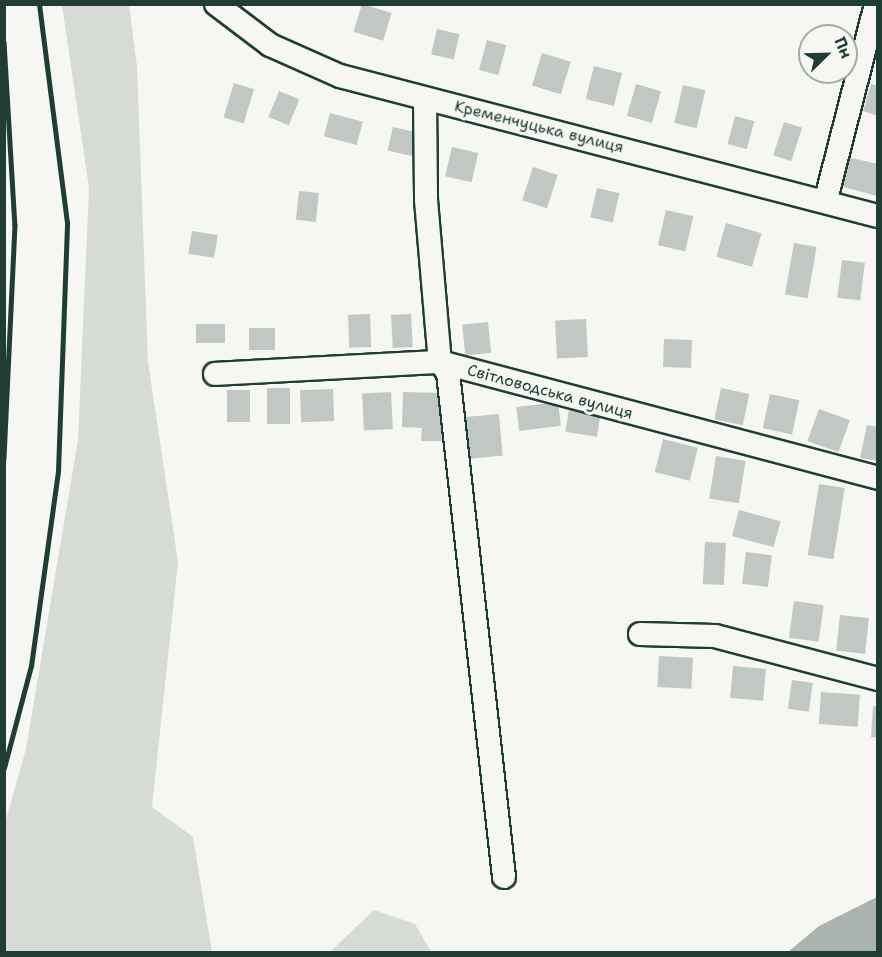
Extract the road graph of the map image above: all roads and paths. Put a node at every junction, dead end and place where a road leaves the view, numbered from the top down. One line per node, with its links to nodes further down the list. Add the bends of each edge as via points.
1 (216, 4): 3 (street, Кременчуцька вулиця, via 270,45 340,76)
2 (876, 4): 4 (street)
3 (425, 99): 4 (street, Кременчуцька вулиця); 6 (street, via 426,200)
4 (826, 199): 5 (street, Кременчуцька вулиця)
5 (878, 216)
6 (440, 363): 7 (street, Світловодська вулиця); 8 (street, Світловодська вулиця); 11 (street, via 448,373)
7 (215, 374)
8 (878, 478)
9 (640, 634): 10 (street, via 715,636)
10 (878, 679)
11 (504, 877)

